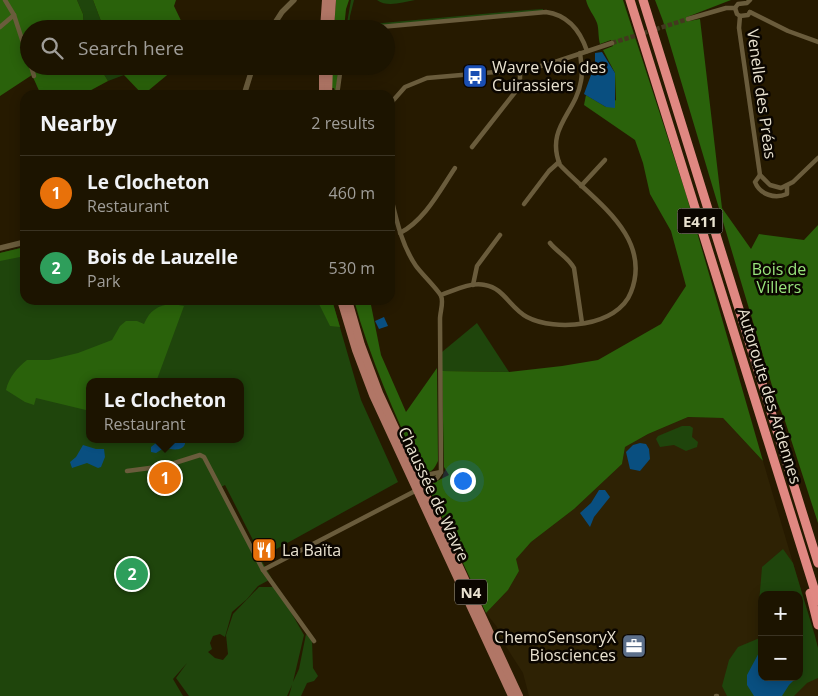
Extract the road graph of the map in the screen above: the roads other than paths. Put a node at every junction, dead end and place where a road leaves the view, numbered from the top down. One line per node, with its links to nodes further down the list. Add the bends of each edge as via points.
1 (4, 0): 10 (street)
2 (294, 0): 13 (street)
3 (326, 0): 14 (main road)
4 (332, 0): 15 (main road)
5 (630, 0): 59 (highway, Autoroute des Ardennes / E411)
6 (643, 0): 57 (highway, Autoroute des Ardennes / E411)
7 (748, 1): 8 (street); 9 (street, Venelle des Préas)
8 (735, 8): 11 (street); 12 (street)
9 (750, 12): 11 (street, via 748,16); 19 (street)
10 (14, 15): 17 (street); 18 (street)
11 (740, 16): 38 (street, Venelle des Préas)
12 (688, 19)
13 (277, 20)
14 (325, 20)
15 (331, 20)
16 (395, 26): 21 (street, via 546,12 572,24)
17 (0, 27)
18 (20, 33)
19 (818, 42)
20 (612, 43): 21 (street)
21 (587, 51): 22 (street)
22 (580, 53): 23 (street); 36 (street, via 582,81 556,139)
23 (520, 70): 32 (street, via 427,78 405,87); 33 (street, via 516,91)
24 (250, 75): 28 (street)
25 (323, 75): 29 (main road)
26 (329, 75): 30 (main road)
27 (340, 75): 31 (street)
28 (246, 90)
29 (323, 90)
30 (328, 90)
31 (338, 90)
32 (395, 98)
33 (472, 147)
34 (818, 158): 40 (street, Venelle des Préas)
35 (605, 160): 39 (street)
36 (559, 162): 39 (street); 41 (street)
37 (455, 168): 43 (street, via 420,218)
38 (760, 175): 40 (street, Venelle des Préas, via 770,185); 40 (street, Venelle des Préas, via 755,182 767,194 787,194)
39 (581, 186): 52 (street, via 624,229 636,267 631,292 621,308 606,318)
40 (787, 186)
41 (524, 204)
42 (395, 213): 43 (street)
43 (400, 233): 49 (street, via 415,264)
44 (500, 235): 48 (street, via 477,266)
45 (20, 243): 47 (street)
46 (550, 243): 52 (street, via 574,268)
47 (0, 248)
48 (473, 285): 49 (street); 52 (street, via 495,288 519,312 538,322)
49 (441, 295): 54 (street)
50 (344, 305): 56 (main road, Chaussée de Wavre / N4, via 366,378)
51 (349, 305): 55 (main road, N4, via 374,382)
52 (582, 323)
53 (127, 471): 58 (street, via 164,466 202,455)
54 (441, 472): 55 (street); 56 (street)
55 (416, 474): 56 (main road, N4)
56 (420, 489): 58 (street); 63 (main road, Chaussée de Wavre / N4); 64 (main road, Chaussée de Wavre / N4)
57 (818, 563)
58 (263, 570): 62 (street)
59 (814, 587): 60 (highway, Autoroute des Ardennes / E411); 61 (highway, via 809,591)
60 (818, 601)
61 (818, 625)
62 (314, 641)
63 (512, 696)
64 (519, 696)

